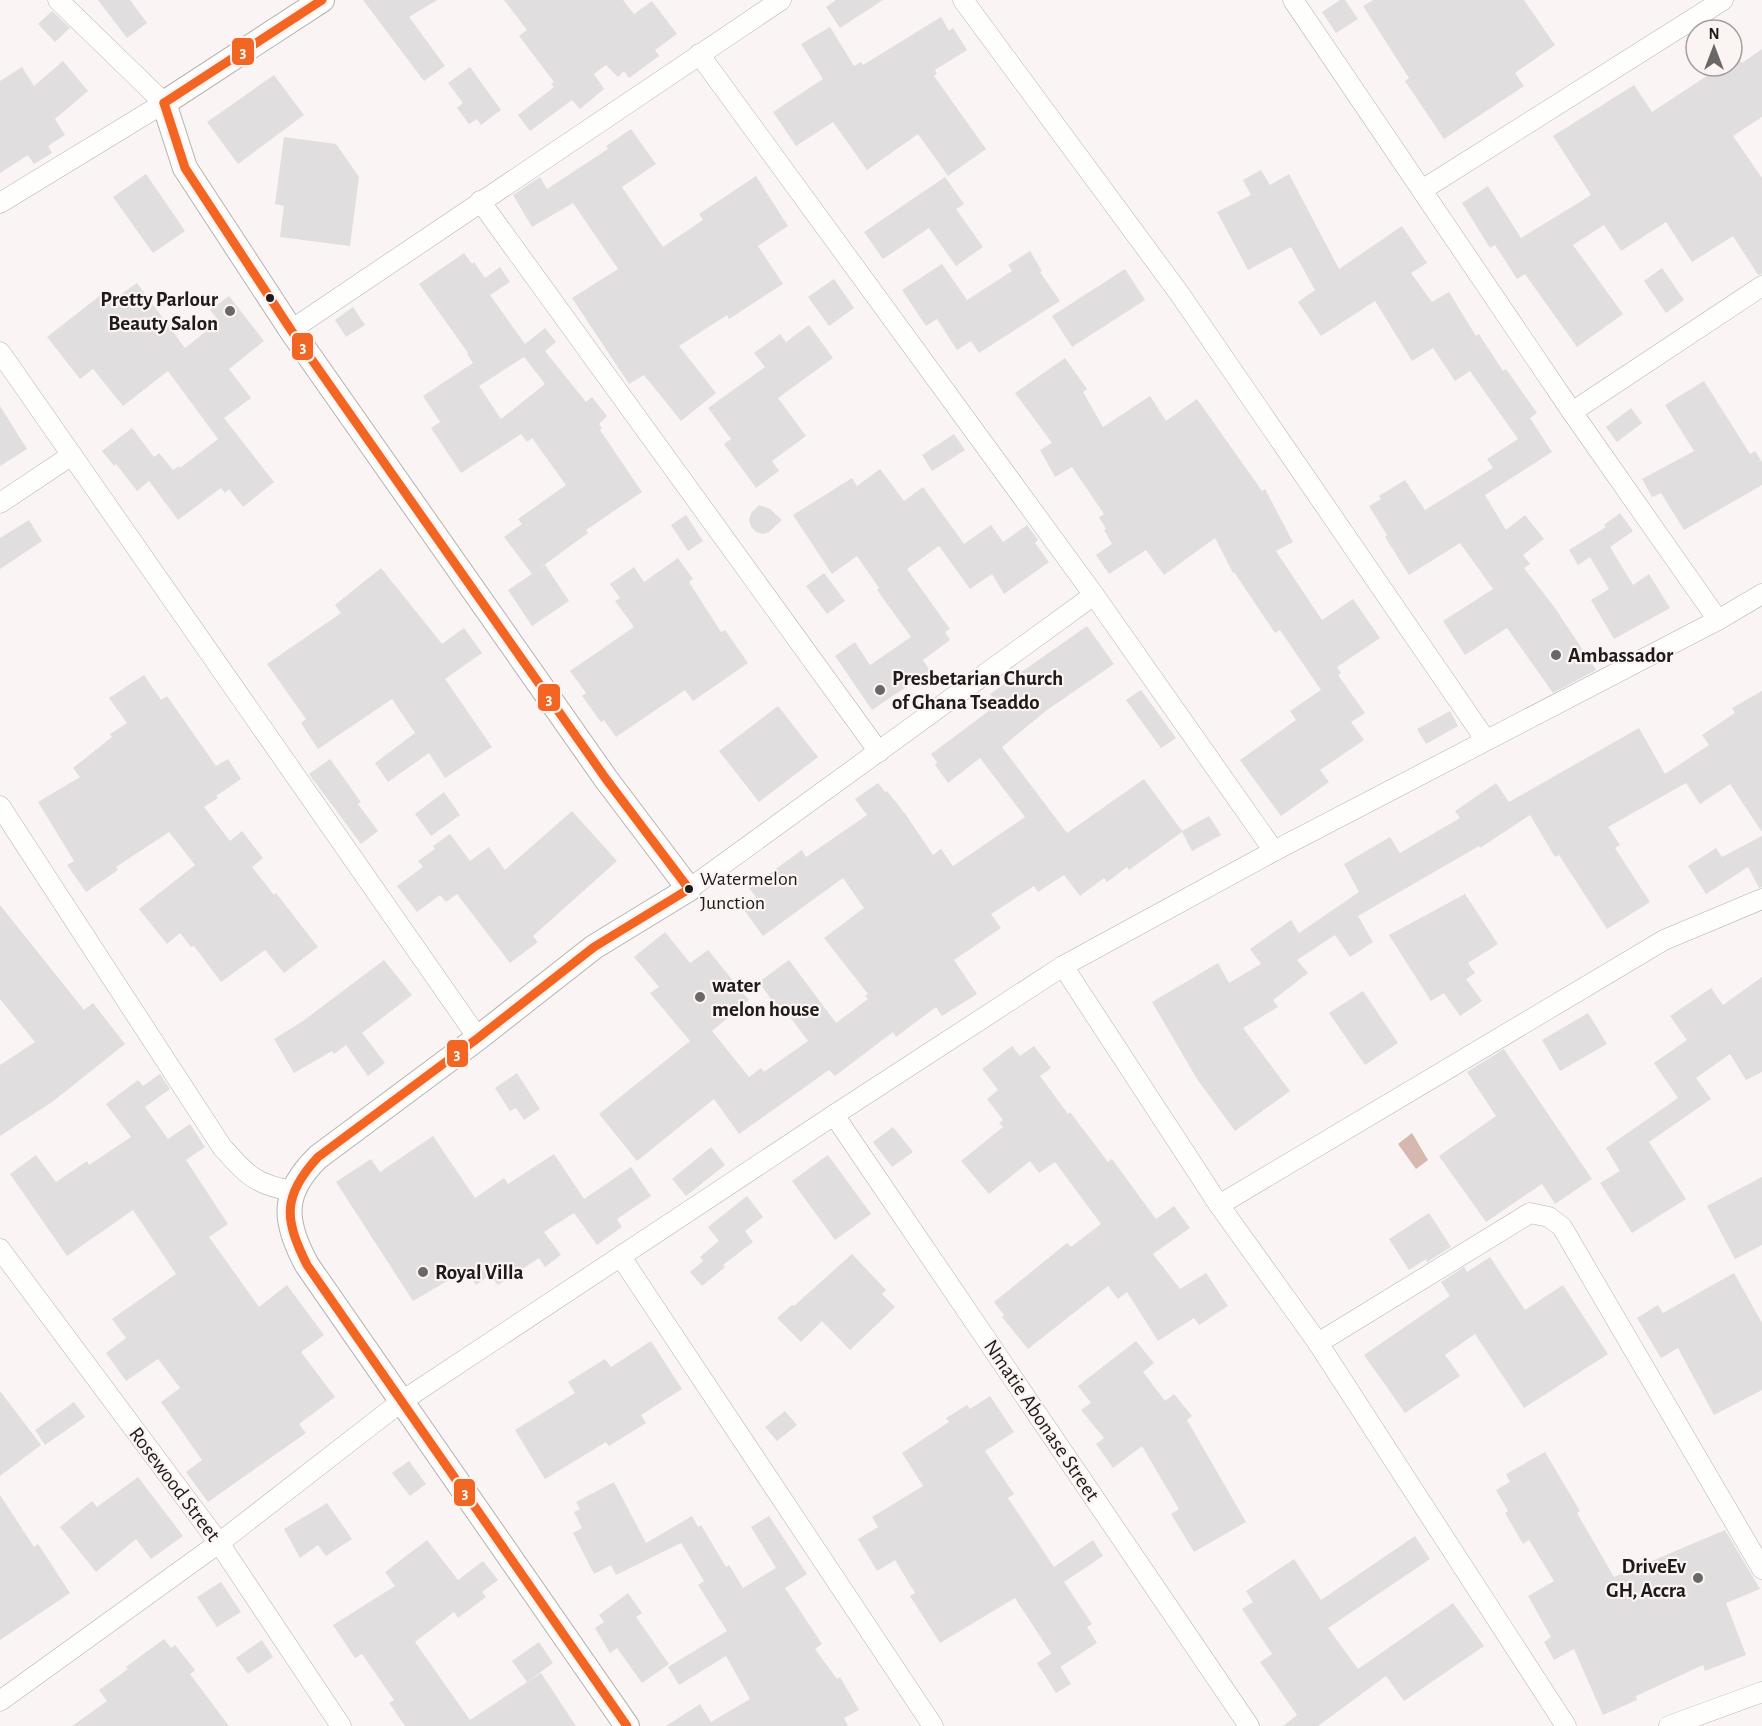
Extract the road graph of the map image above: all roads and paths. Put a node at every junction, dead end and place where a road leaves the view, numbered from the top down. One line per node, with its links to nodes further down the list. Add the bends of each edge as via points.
1 (58, 0): 8 (street)
2 (322, 0): 8 (street)
3 (781, 0): 7 (street)
4 (963, 0): 21 (street, via 1179,293)
5 (1293, 0): 9 (street)
6 (1723, 0): 9 (street)
7 (699, 54): 10 (street); 19 (street)
8 (164, 102): 11 (street); 13 (street, via 185,168)
9 (1422, 190): 15 (street)
10 (480, 201): 13 (street); 22 (street)
11 (0, 203)
12 (1762, 286): 15 (street)
13 (291, 330): 25 (street, via 606,779)
14 (0, 352): 16 (street)
15 (1572, 412): 20 (street)
16 (72, 455): 17 (street); 28 (street)
17 (0, 504)
18 (1762, 594): 20 (street)
19 (1094, 595): 22 (street); 24 (street)
20 (1718, 620): 21 (street)
21 (1485, 740): 24 (street)
22 (879, 752): 25 (street)
23 (0, 806): 30 (street, via 222,1147 246,1174 272,1188)
24 (1274, 850): 27 (street)
25 (689, 889): 28 (street, via 594,947)
26 (1762, 899): 31 (street, via 1664,940)
27 (1063, 966): 29 (street); 31 (street)
28 (478, 1038): 30 (street, via 318,1157 302,1173)
29 (834, 1115): 33 (street); 43 (street, Nmatie Abonase Street)
30 (293, 1191): 35 (street, via 289,1213 294,1242)
31 (1219, 1205): 34 (street)
32 (0, 1249): 36 (street, Rosewood Street)
33 (621, 1257): 35 (street); 42 (street)
34 (1318, 1343): 37 (street, via 1530,1213 1549,1217 1562,1227); 44 (street)
35 (402, 1401): 36 (street); 41 (street)
36 (219, 1543): 39 (street); 40 (street, Rosewood Street)
37 (1762, 1569)
38 (1762, 1692): 45 (street)
39 (0, 1701)
40 (341, 1726)
41 (627, 1726)
42 (933, 1726)
43 (1249, 1726)
44 (1566, 1726)
45 (1669, 1726)

